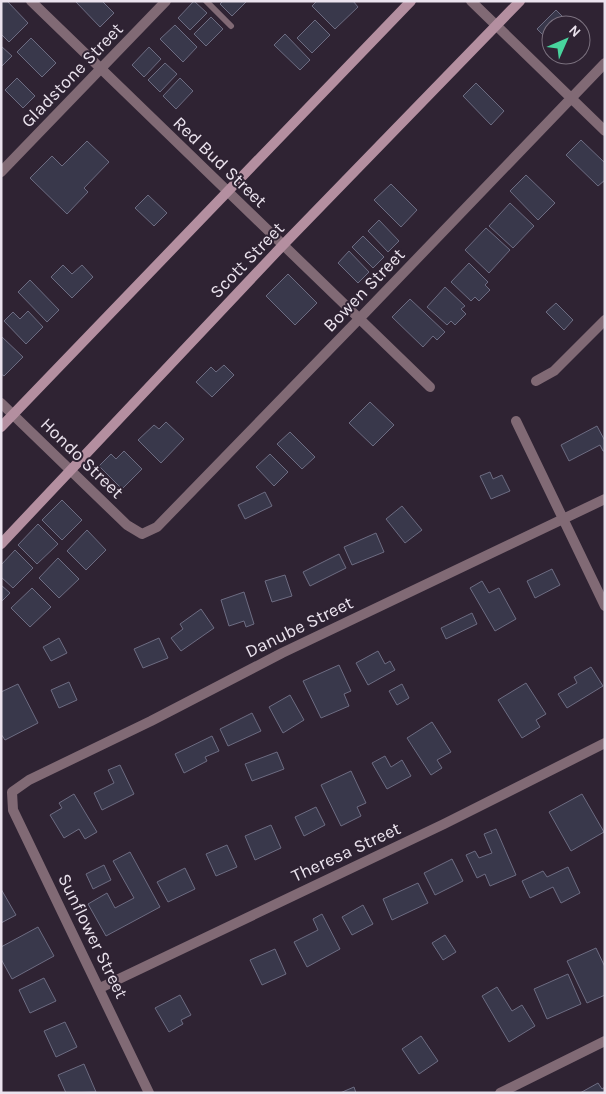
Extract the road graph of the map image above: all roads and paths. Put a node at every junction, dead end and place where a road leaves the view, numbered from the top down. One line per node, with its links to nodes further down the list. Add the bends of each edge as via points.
1 (31, 1): 10 (street, Red Bud Street)
2 (166, 1): 10 (street, Gladstone Street)
3 (206, 1): 7 (lane)
4 (411, 1): 14 (main road)
5 (471, 1): 8 (street)
6 (520, 1): 8 (main road, Scott Street)
7 (231, 26)
8 (496, 26): 11 (street); 15 (main road, Scott Street)
9 (605, 63): 11 (street, Bowen Street)
10 (101, 68): 13 (street, Gladstone Street); 14 (street, Red Bud Street)
11 (571, 98): 12 (street); 16 (street, Bowen Street)
12 (605, 131)
13 (1, 172)
14 (228, 191): 15 (street, Red Bud Street); 21 (main road)
15 (283, 245): 16 (street, Red Bud Street); 24 (main road, Scott Street)
16 (360, 319): 19 (street, Red Bud Street); 27 (street, Bowen Street, via 156,527)
17 (605, 320): 18 (street, via 554,371)
18 (536, 380)
19 (430, 387)
20 (1, 403): 21 (street, Hondo Street)
21 (13, 414): 23 (main road); 24 (street, Hondo Street)
22 (516, 422): 26 (street)
23 (1, 427)
24 (71, 470): 27 (street, Hondo Street, via 127,525); 28 (main road, Scott Street)
25 (605, 499): 26 (street, Danube Street)
26 (563, 520): 29 (street); 31 (street, Danube Street, via 282,653 29,780)
27 (142, 534)
28 (1, 544)
29 (605, 606)
30 (605, 743): 32 (street, Theresa Street, via 444,824)
31 (12, 792): 32 (street, Sunflower Street, via 13,810)
32 (100, 988): 34 (street, Sunflower Street)
33 (605, 1041): 35 (street)
34 (149, 1093)
35 (500, 1093)

